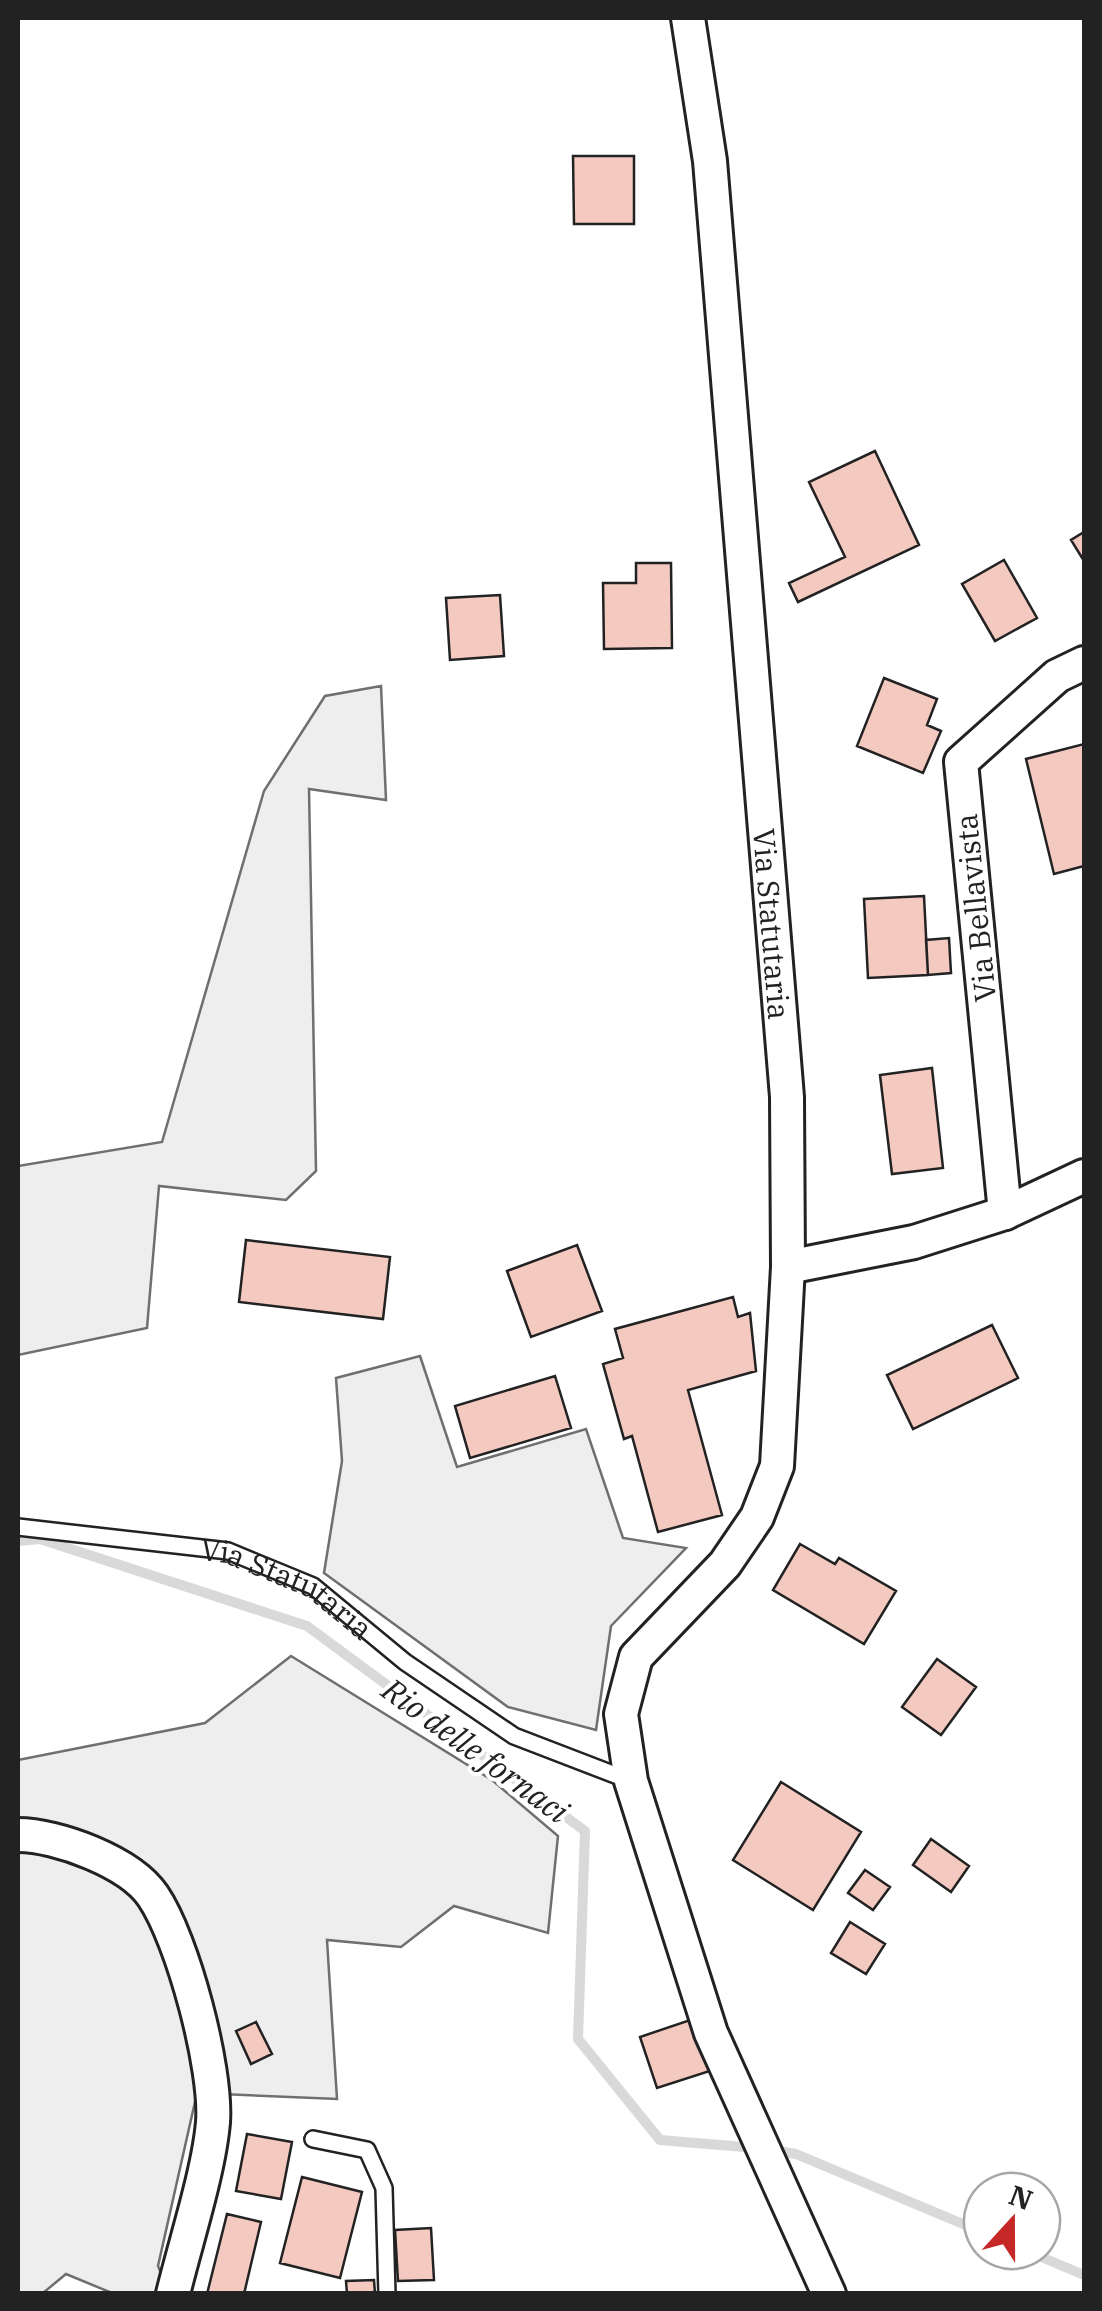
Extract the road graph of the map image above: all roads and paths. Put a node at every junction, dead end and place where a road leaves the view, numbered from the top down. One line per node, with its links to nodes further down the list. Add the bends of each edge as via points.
1 (688, 18): 5 (street, Via Statutaria, via 710,161 785,1078)
2 (1084, 662): 4 (street, Via Bellavista, via 1057,676 961,762)
3 (1084, 1176): 4 (street)
4 (1005, 1213): 5 (street, via 914,1242)
5 (788, 1266): 7 (street, Via Statutaria, via 777,1466 758,1518 726,1564 636,1658 621,1714)
6 (18, 1527): 7 (lane, Via Statutaria, via 228,1550 313,1586 404,1662 514,1736)
7 (631, 1780): 12 (street, Via Statutaria, via 711,2032)
8 (18, 1835): 10 (street, via 94,1852 152,1893 192,1982 213,2122)
9 (313, 2138): 11 (lane, via 368,2150 384,2188)
10 (173, 2294)
11 (387, 2294)
12 (829, 2294)

